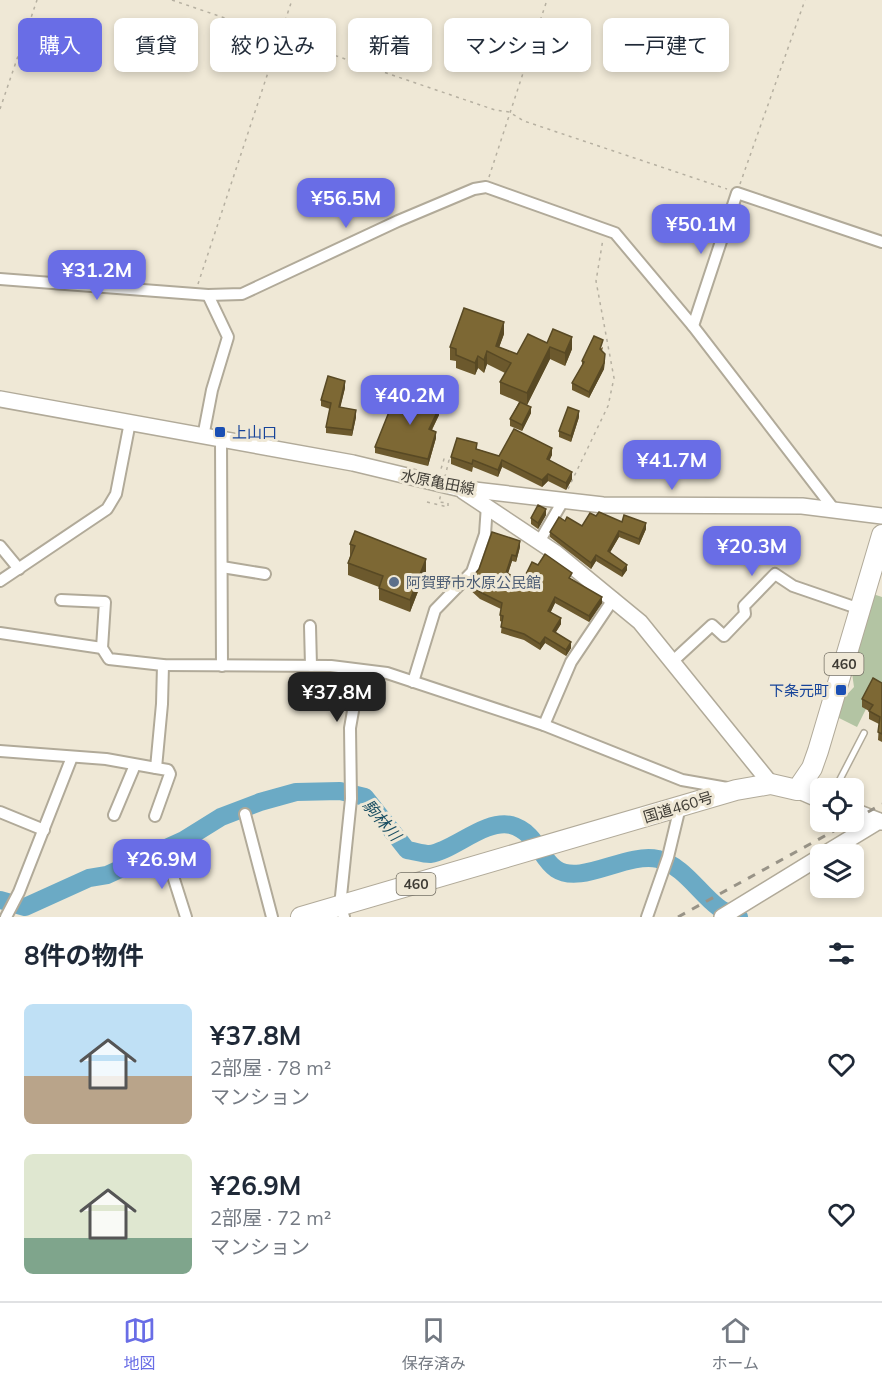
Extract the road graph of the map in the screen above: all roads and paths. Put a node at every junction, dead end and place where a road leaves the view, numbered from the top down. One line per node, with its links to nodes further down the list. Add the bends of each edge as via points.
1 (38, 0): 10 (path)
2 (172, 0): 6 (path)
3 (292, 0): 7 (path)
4 (546, 0): 11 (path)
5 (804, 0): 13 (path)
6 (224, 18)
7 (286, 18)
8 (336, 56): 11 (path)
9 (268, 72): 17 (path)
10 (0, 110)
11 (509, 112): 12 (path); 13 (path, via 524,121)
12 (486, 187): 14 (street); 18 (street, via 398,220 242,294)
13 (737, 193): 15 (street); 19 (street)
14 (606, 228): 19 (street, via 615,233); 26 (path, via 596,281 614,378 608,406)
15 (882, 242)
16 (0, 279): 17 (street)
17 (196, 292): 18 (street)
18 (208, 295): 22 (street, via 228,337)
19 (693, 326): 29 (street)
20 (0, 399): 21 (main road, 水原亀田線)
21 (130, 422): 22 (main road, 水原亀田線); 35 (street, via 116,494 106,509)
22 (203, 437): 23 (main road, 水原亀田線)
23 (221, 440): 25 (main road, 水原亀田線, via 353,463); 34 (street)
24 (441, 469): 27 (path, bridge, via 444,459 449,460 439,502 448,503 448,507)
25 (457, 488): 26 (main road, 水原亀田線); 28 (main road)
26 (563, 501): 29 (main road, 水原亀田線, via 633,507); 32 (street)
27 (427, 502)
28 (487, 505): 32 (main road); 49 (street, via 485,534 472,572 435,610)
29 (833, 508): 30 (main road, 水原亀田線)
30 (882, 516)
31 (882, 536): 40 (highway, 460)
32 (539, 542): 38 (main road)
33 (0, 546): 35 (street)
34 (222, 567): 36 (street); 46 (street)
35 (19, 569): 37 (street)
36 (265, 574)
37 (0, 581)
38 (614, 598): 44 (main road); 50 (street, via 572,662)
39 (61, 600): 43 (street, via 105,602)
40 (860, 609): 44 (street, via 793,586 774,574 744,606 745,614 724,636 712,625); 59 (highway, 460, via 818,751)
41 (310, 626): 47 (street)
42 (0, 633): 43 (street)
43 (102, 648): 45 (street, via 109,659)
44 (673, 661): 57 (main road)
45 (163, 665): 46 (street); 55 (street)
46 (222, 666): 47 (street)
47 (311, 666): 48 (street)
48 (360, 670): 49 (street); 73 (street, via 350,728 351,800)
49 (413, 682): 50 (street)
50 (544, 725): 58 (street, via 682,780)
51 (864, 733): 56 (lane)
52 (0, 751): 53 (street)
53 (72, 757): 54 (street); 68 (street)
54 (135, 765): 55 (street); 64 (street)
55 (156, 768): 66 (street, via 170,774)
56 (841, 778)
57 (771, 784): 58 (highway, 国道460号 / 460); 59 (highway, 国道460号 / 460)
58 (736, 790): 61 (highway, 国道460号 / 460)
59 (797, 790): 60 (main road)
60 (810, 796)
61 (680, 807): 72 (street); 73 (highway, 国道460号 / 460)
62 (0, 812): 68 (street)
63 (245, 814): 76 (street)
64 (114, 815)
65 (864, 815): 67 (main road)
66 (154, 816)
67 (881, 822): 69 (main road)
68 (44, 830): 74 (street)
69 (843, 844)
70 (166, 854): 75 (street)
71 (810, 863): 80 (main road)
72 (654, 898): 78 (street); 79 (street)
73 (342, 911): 77 (highway, 国道460号 / 460)
74 (7, 914)
75 (186, 917)
76 (272, 917)
77 (301, 917)
78 (640, 917)
79 (647, 917)
80 (722, 917)

